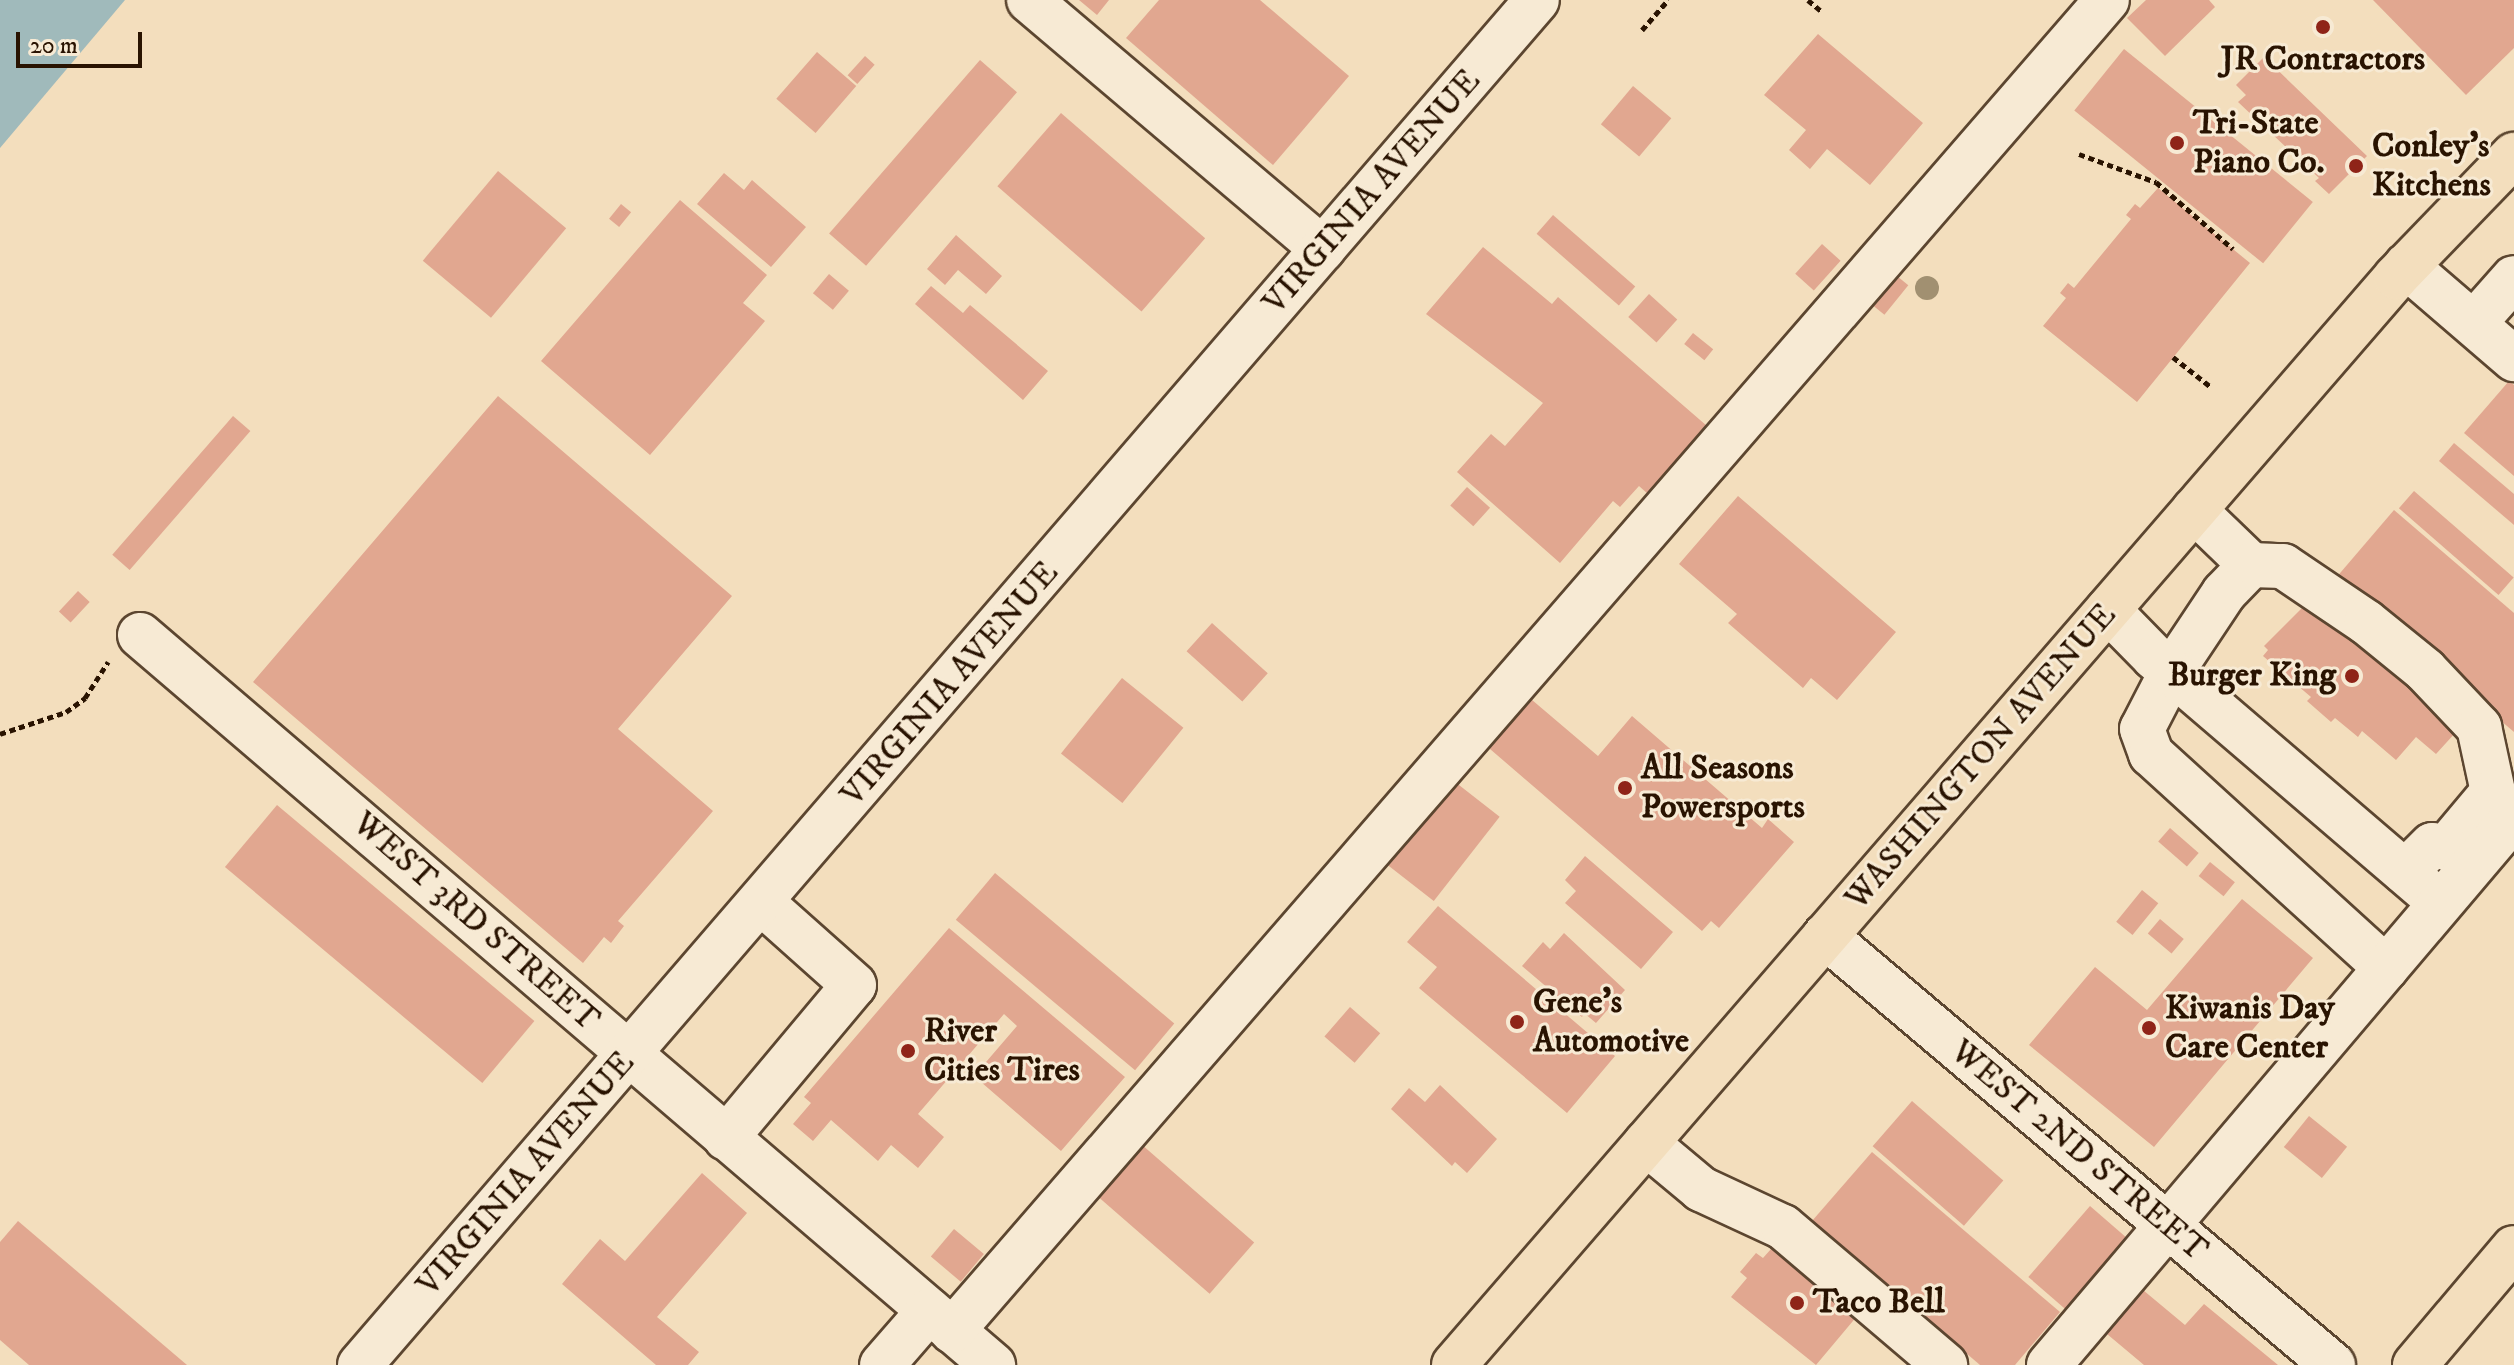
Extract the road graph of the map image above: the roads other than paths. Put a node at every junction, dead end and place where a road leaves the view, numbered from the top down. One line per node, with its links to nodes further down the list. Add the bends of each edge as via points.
1 (1029, 0): 5 (street)
2 (1537, 0): 5 (street, VIRGINIA AVENUE)
3 (2107, 0): 26 (street)
4 (2513, 157): 6 (main road, WASHINGTON AVENUE)
5 (1323, 249): 17 (street, VIRGINIA AVENUE)
6 (2406, 266): 8 (street); 10 (main road, WASHINGTON AVENUE)
7 (2514, 278): 8 (street)
8 (2474, 323): 9 (street)
9 (2514, 359)
10 (2194, 510): 11 (street); 12 (main road, WASHINGTON AVENUE)
11 (2251, 565): 14 (street, via 2224,593); 16 (street, via 2283,566 2366,622 2425,670 2479,727 2493,792 2446,848)
12 (2108, 610): 14 (street); 19 (main road, WASHINGTON AVENUE)
13 (124, 642): 21 (street, WEST 3RD STREET)
14 (2172, 671): 16 (street); 20 (street, via 2142,729 2151,754)
15 (2514, 817): 18 (street)
16 (2419, 859): 18 (street)
17 (762, 903): 21 (street, VIRGINIA AVENUE); 22 (street, via 854,985)
18 (2441, 903): 20 (street)
19 (1825, 936): 23 (main road, WASHINGTON AVENUE); 24 (street, WEST 2ND STREET)
20 (2386, 968): 24 (street)
21 (631, 1054): 22 (street, WEST 3RD STREET); 27 (street, VIRGINIA AVENUE)
22 (726, 1138): 26 (street, WEST 3RD STREET)
23 (1646, 1143): 30 (main road, WASHINGTON AVENUE); 31 (street, via 1710,1194 1783,1227)
24 (2168, 1226): 32 (street); 33 (street, WEST 2ND STREET)
25 (2514, 1248): 34 (main road)
26 (941, 1321): 28 (street); 29 (street, WEST 3RD STREET)
27 (360, 1365)
28 (882, 1365)
29 (993, 1365)
30 (1454, 1365)
31 (1945, 1365)
32 (2049, 1365)
33 (2333, 1365)
34 (2415, 1365)

